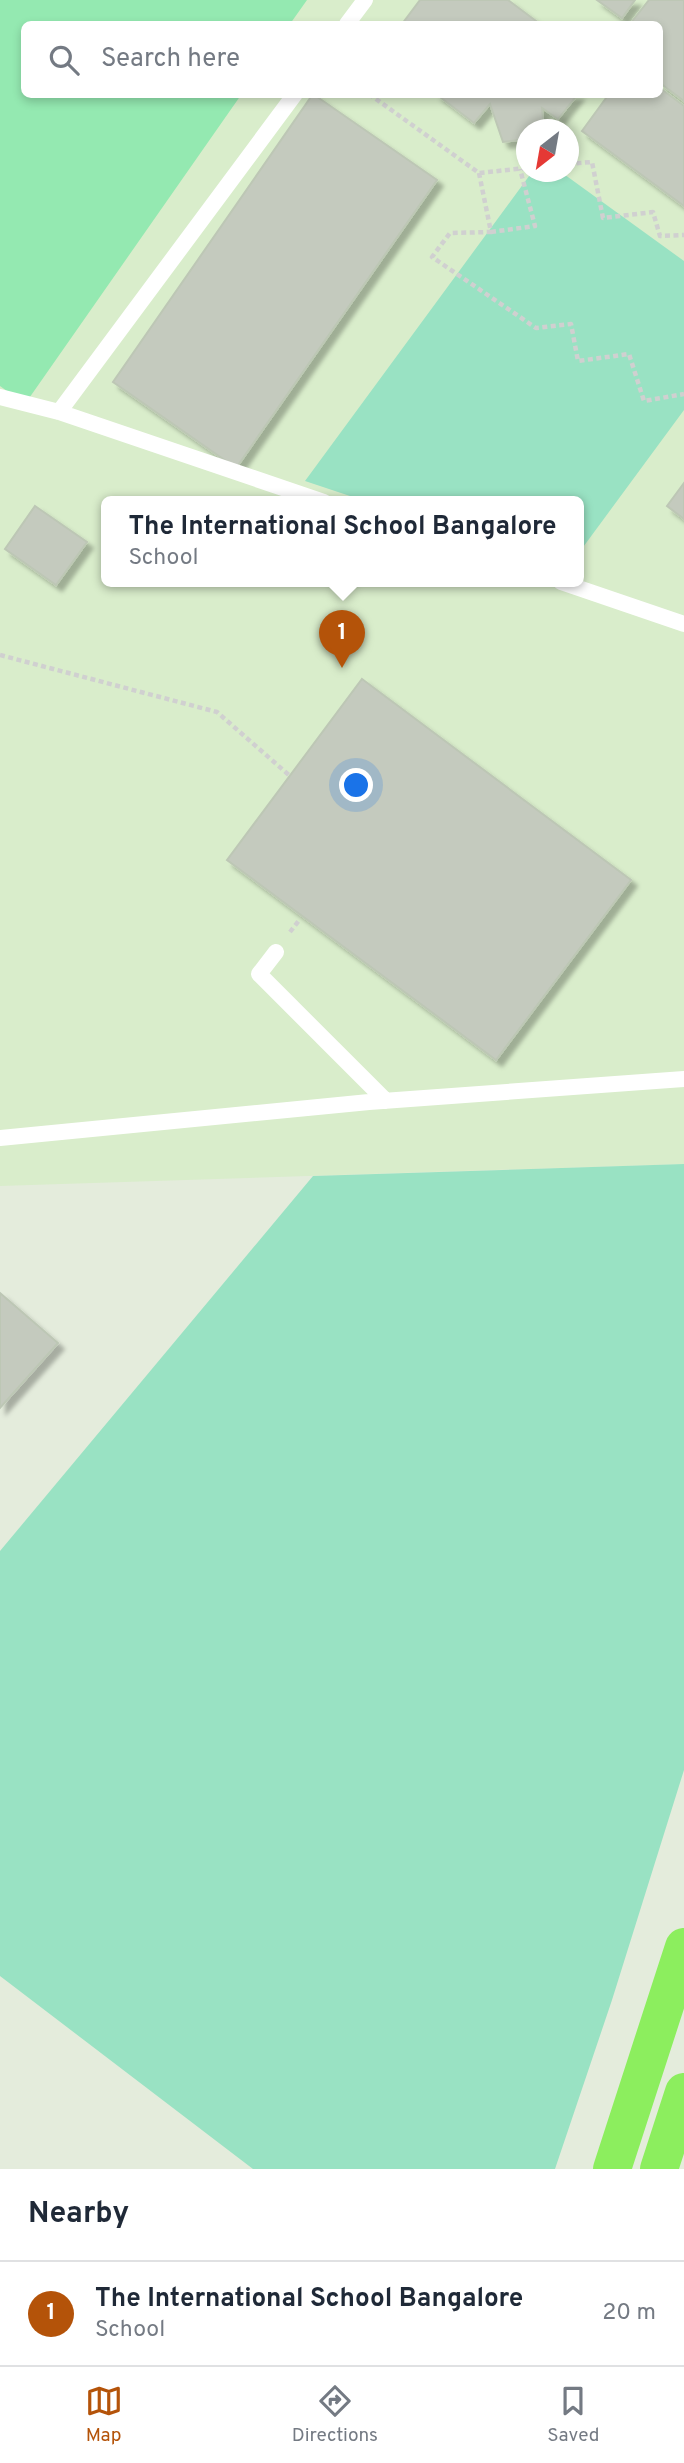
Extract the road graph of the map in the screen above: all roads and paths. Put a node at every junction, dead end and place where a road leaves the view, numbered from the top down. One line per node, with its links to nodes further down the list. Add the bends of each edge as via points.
1 (365, 0): 2 (lane)
2 (349, 21)
3 (292, 98): 13 (lane)
4 (375, 98): 7 (path)
5 (579, 163): 10 (path, via 592,162 603,218 653,212 660,236)
6 (516, 170): 7 (path)
7 (479, 173): 9 (path)
8 (526, 182): 9 (path, via 535,226)
9 (491, 232): 11 (path, via 450,233 432,257 537,328 571,324 579,361 629,354 643,401)
10 (684, 236)
11 (684, 394)
12 (0, 397): 13 (lane)
13 (60, 412): 14 (lane)
14 (306, 496)
15 (576, 587): 16 (lane)
16 (684, 624)
17 (0, 655): 18 (path, via 217,712)
18 (290, 776)
19 (276, 952): 21 (lane, via 259,974)
20 (684, 1079): 21 (lane)
21 (386, 1101): 22 (lane)
22 (0, 1138)
23 (684, 1948): 25 (main road)
24 (684, 2092): 26 (main road)
25 (612, 2169)
26 (659, 2169)

